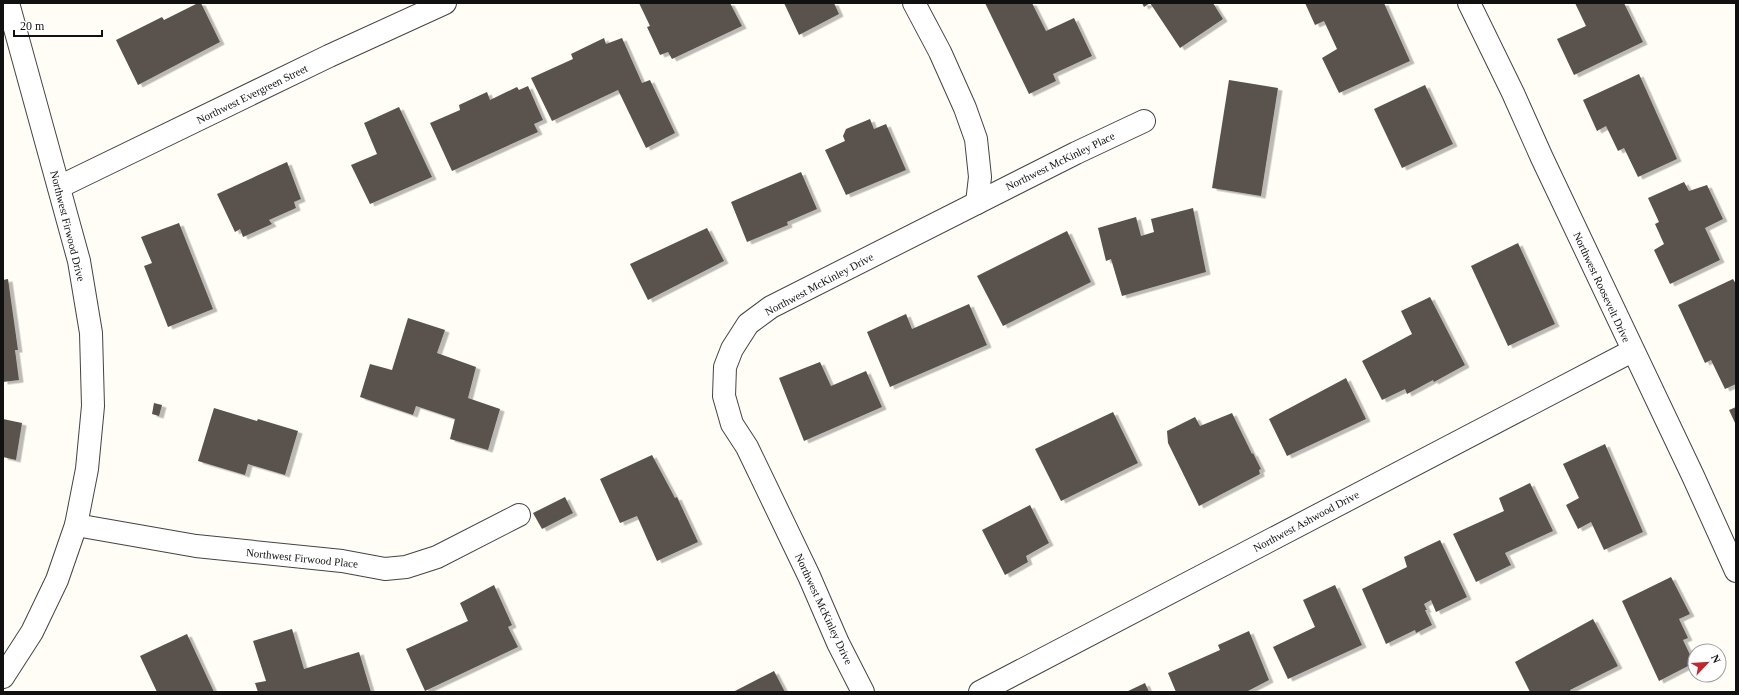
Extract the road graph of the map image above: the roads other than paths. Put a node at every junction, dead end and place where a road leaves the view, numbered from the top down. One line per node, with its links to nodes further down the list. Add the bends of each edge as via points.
1 (8, 3): 5 (street, Northwest Firwood Drive)
2 (445, 3): 7 (street, Northwest Evergreen Street, via 329,56)
3 (914, 3): 8 (street, via 940,52 976,139 980,177)
4 (1469, 3): 9 (street, Northwest Roosevelt Drive)
5 (12, 46): 7 (street, Northwest Firwood Drive)
6 (1144, 121): 8 (street, Northwest McKinley Place)
7 (59, 187): 11 (street, Northwest Firwood Drive, via 79,261 91,333 93,406 88,468)
8 (977, 203): 14 (street, Northwest McKinley Drive, via 771,307 748,324 732,349 725,367 724,396 732,424 747,447)
9 (1632, 351): 12 (street, Northwest Roosevelt Drive); 15 (street, Northwest Ashwood Drive)
10 (518, 515): 11 (street, Northwest Firwood Place, via 437,557 406,567 385,569 342,561 196,546)
11 (76, 525): 13 (street, Northwest Firwood Drive, via 48,599 32,632)
12 (1736, 571)
13 (3, 677)
14 (863, 692)
15 (980, 692)

